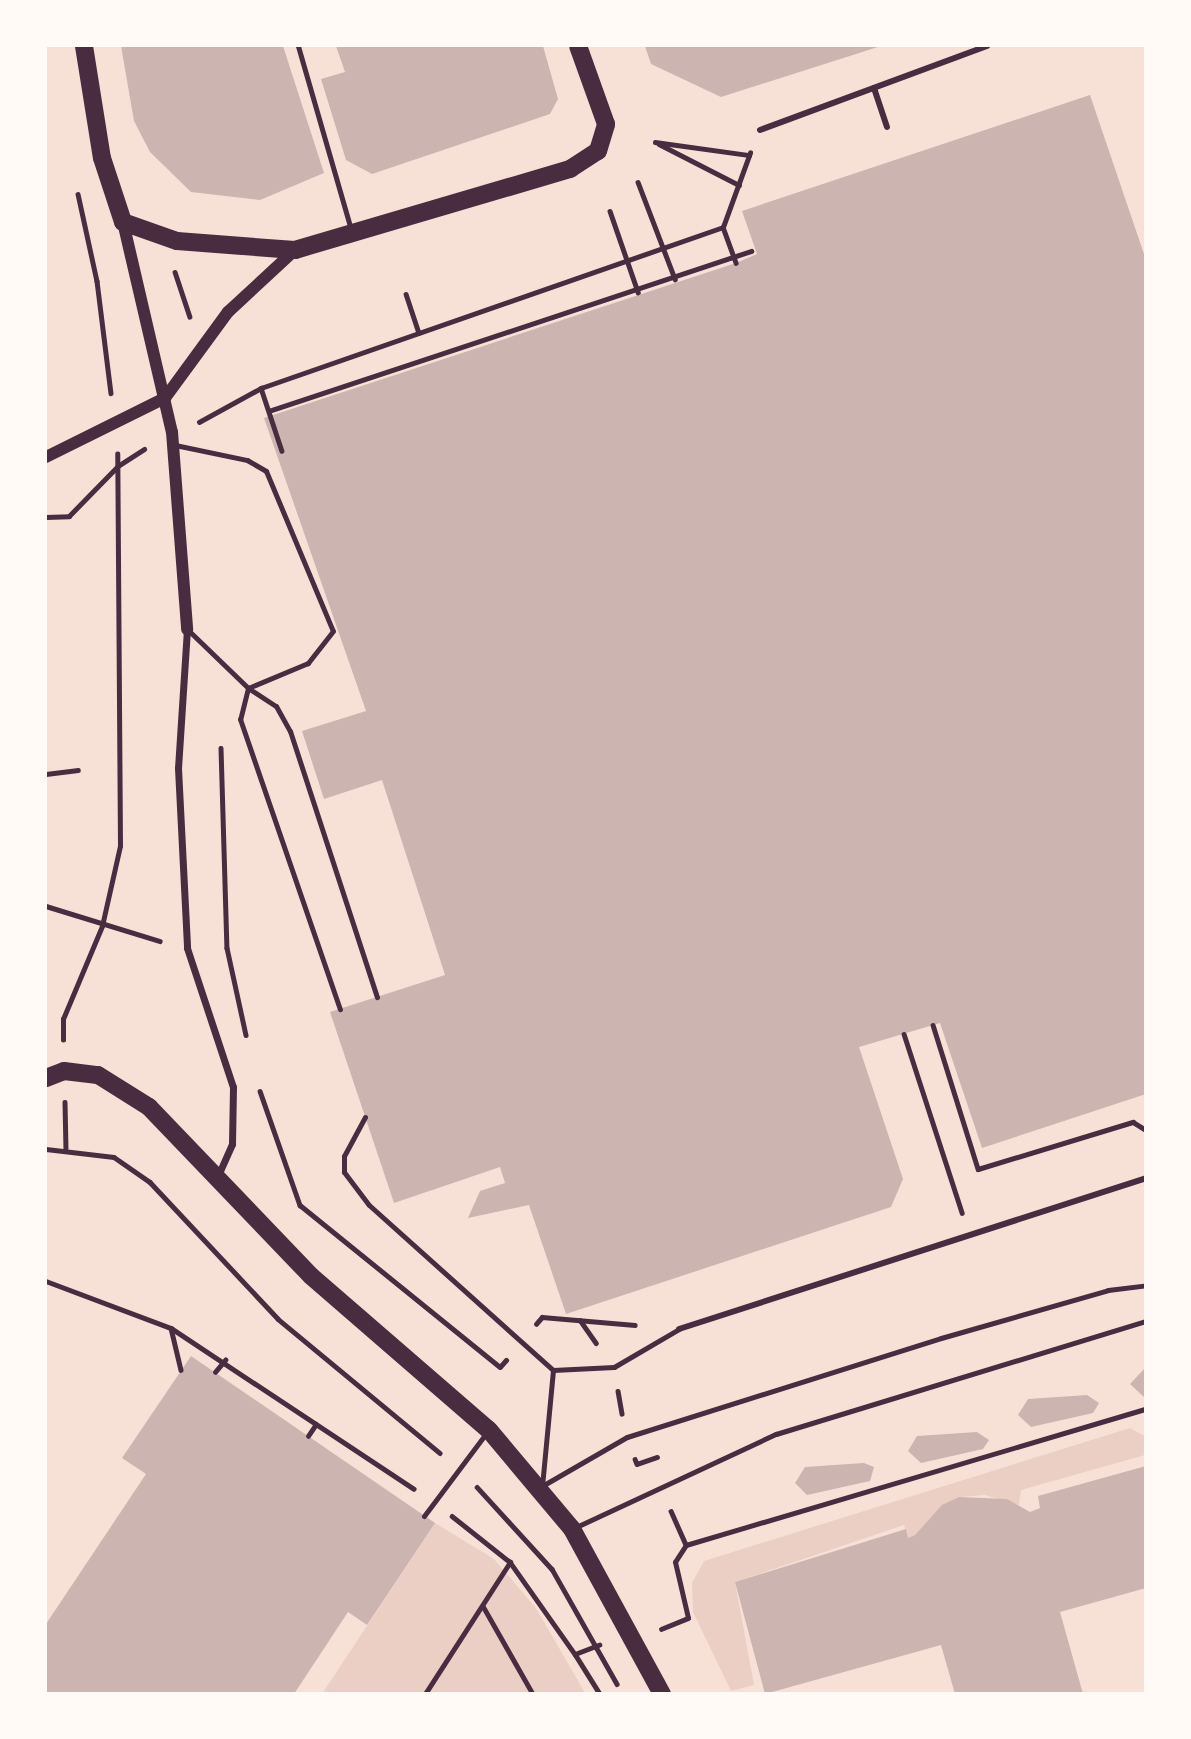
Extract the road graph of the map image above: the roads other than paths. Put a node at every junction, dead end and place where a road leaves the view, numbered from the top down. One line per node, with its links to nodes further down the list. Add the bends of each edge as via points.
1 (84, 46): 8 (main road, via 102,158)
2 (298, 46): 9 (lane)
3 (578, 46): 9 (main road, via 606,124 598,151 570,169)
4 (987, 46): 5 (street)
5 (874, 88): 6 (street); 7 (street)
6 (887, 127)
7 (760, 130)
8 (123, 222): 10 (main road, via 177,241); 11 (street)
9 (352, 233): 10 (main road)
10 (295, 250): 11 (street, via 228,312)
11 (165, 398): 12 (street); 13 (street)
12 (173, 444): 14 (street); 15 (lane, via 247,460 266,471 333,631 308,663)
13 (46, 457)
14 (187, 629): 15 (lane); 21 (street, via 177,768 187,948 233,1087 232,1144)
15 (248, 688): 16 (lane, via 276,706 290,731); 17 (lane, via 240,719)
16 (377, 997)
17 (340, 1009)
18 (46, 1079): 21 (main road, via 64,1072 98,1075 127,1091 171,1129)
19 (365, 1117): 25 (lane, via 344,1156 344,1172 369,1205)
20 (1146, 1178): 24 (street)
21 (215, 1182): 26 (main road, via 311,1276)
22 (1146, 1285): 27 (lane, via 967,1331 627,1437)
23 (1146, 1321): 29 (lane, via 776,1434)
24 (679, 1329): 25 (lane, via 614,1367)
25 (553, 1370): 27 (lane)
26 (489, 1430): 27 (main road); 28 (lane)
27 (542, 1486): 29 (main road)
28 (424, 1516)
29 (572, 1529): 30 (main road, via 630,1643)
30 (662, 1693)

